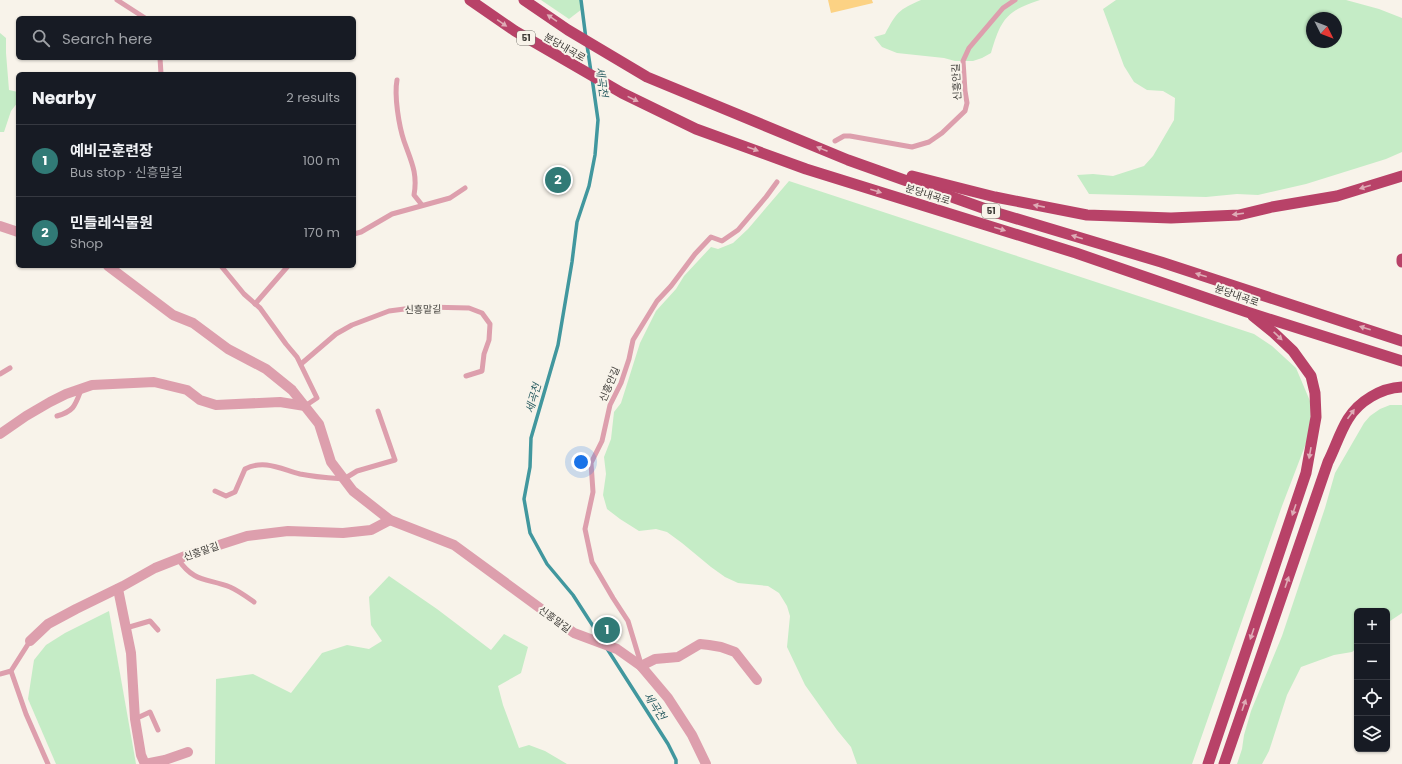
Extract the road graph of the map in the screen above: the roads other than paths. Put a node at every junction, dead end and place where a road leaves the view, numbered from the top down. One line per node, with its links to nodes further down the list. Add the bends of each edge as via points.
1 (117, 0): 5 (lane)
2 (470, 0): 24 (highway, 분당내곡로 / 51, one-way to 24, via 515,31 584,72 696,129 806,169 1076,253)
3 (524, 0): 10 (highway, 분당내곡로 / 51, one-way to 3, via 647,77)
4 (1014, 0): 9 (lane, 신흥안길, via 1003,8 968,48 963,61 967,103 965,111 942,133 929,142 912,147 850,136)
5 (142, 16)
6 (160, 60): 7 (lane)
7 (161, 72)
8 (397, 80): 14 (lane, via 396,101 416,182 414,195)
9 (835, 141)
10 (848, 160): 11 (highway, one-way to 10, via 1337,196 1238,215 1163,218 1087,215 995,197); 25 (highway, 분당내곡로 / 51, one-way to 10, via 1161,262 994,212)
11 (1402, 176)
12 (777, 182): 46 (lane, 신흥안길, via 738,230 722,241 712,237 694,254 657,301 633,340 621,383 610,404 602,441 591,463 592,492 585,529 592,562 628,621)
13 (465, 188): 14 (lane, via 450,198)
14 (422, 205): 17 (lane, via 392,214)
15 (0, 226): 16 (street)
16 (16, 231)
17 (356, 233)
18 (1402, 259): 19 (highway)
19 (1402, 262)
20 (111, 268): 33 (street, 신흥말길, via 173,315 193,323 228,349 266,369 292,390)
21 (222, 268): 23 (lane)
22 (286, 268): 23 (lane)
23 (255, 304): 27 (lane)
24 (1247, 312): 26 (highway, 분당내곡로 / 51); 55 (highway, one-way to 55, via 1293,351 1311,376 1316,417 1306,473)
25 (1402, 341)
26 (1402, 361)
27 (301, 364): 30 (lane, 신흥말길, via 336,334 382,313 412,308 469,308 482,313 490,324 482,371); 33 (lane, via 317,398)
28 (10, 368): 29 (lane)
29 (0, 374)
30 (466, 376)
31 (1402, 387): 56 (highway, one-way to 31, via 1328,462 1348,419 1366,400 1380,392)
32 (81, 389): 33 (street, via 92,385 154,382 187,390 200,400 216,405 280,402); 35 (lane, via 76,404 68,413); 36 (street, via 50,402)
33 (305, 406): 37 (street, 신흥말길, via 319,424 332,462)
34 (378, 411): 37 (lane, via 395,460 357,470)
35 (56, 416)
36 (0, 434)
37 (344, 479): 38 (lane, via 253,465 245,469 235,492 226,496); 39 (street, 신흥말길, via 352,491)
38 (215, 491)
39 (390, 520): 40 (street, 신흥말길, via 371,530 343,533 288,531 247,536); 46 (street, 신흥말길, via 454,545 574,633 617,649)
40 (178, 559): 41 (street, 신흥말길); 42 (lane, via 184,568 202,580 230,588)
41 (118, 588): 43 (street); 45 (street, 신흥말길, via 48,624)
42 (254, 602)
43 (126, 628): 44 (lane, via 150,621); 50 (street, via 131,653)
44 (158, 630)
45 (30, 641): 47 (lane)
46 (641, 666): 49 (street, via 655,659 678,657 700,644 709,645 735,652); 54 (street, 신흥말길, via 668,698 692,734)
47 (11, 671): 48 (lane); 53 (lane)
48 (0, 674)
49 (757, 680)
50 (135, 719): 51 (lane, via 150,712); 52 (street, via 145,764)
51 (158, 730)
52 (188, 752)
53 (48, 764)
54 (706, 764)
55 (1208, 764)
56 (1224, 764)

